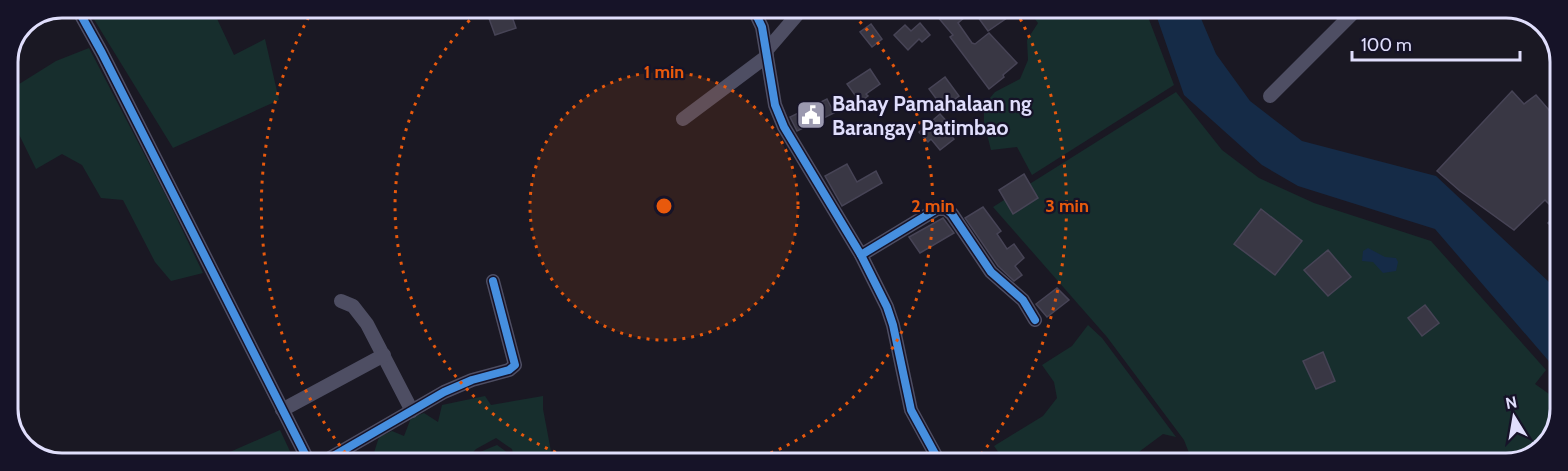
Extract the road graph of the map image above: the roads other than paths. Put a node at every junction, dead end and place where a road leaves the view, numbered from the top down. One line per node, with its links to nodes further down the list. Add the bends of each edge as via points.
1 (83, 18): 13 (street)
2 (758, 18): 5 (street)
3 (795, 18): 5 (street)
4 (1348, 18): 6 (street)
5 (766, 53): 7 (street); 8 (street, via 784,128)
6 (1270, 96)
7 (683, 119)
8 (861, 255): 11 (street, via 937,209 946,209 991,272 1023,300); 17 (street, via 887,307 911,410)
9 (493, 281): 14 (street, via 515,365 453,388)
10 (341, 301): 12 (street, via 353,306)
11 (1035, 320)
12 (384, 355): 13 (street); 14 (street)
13 (282, 410): 15 (street)
14 (412, 411): 16 (street)
15 (304, 453)
16 (339, 453)
17 (935, 453)

